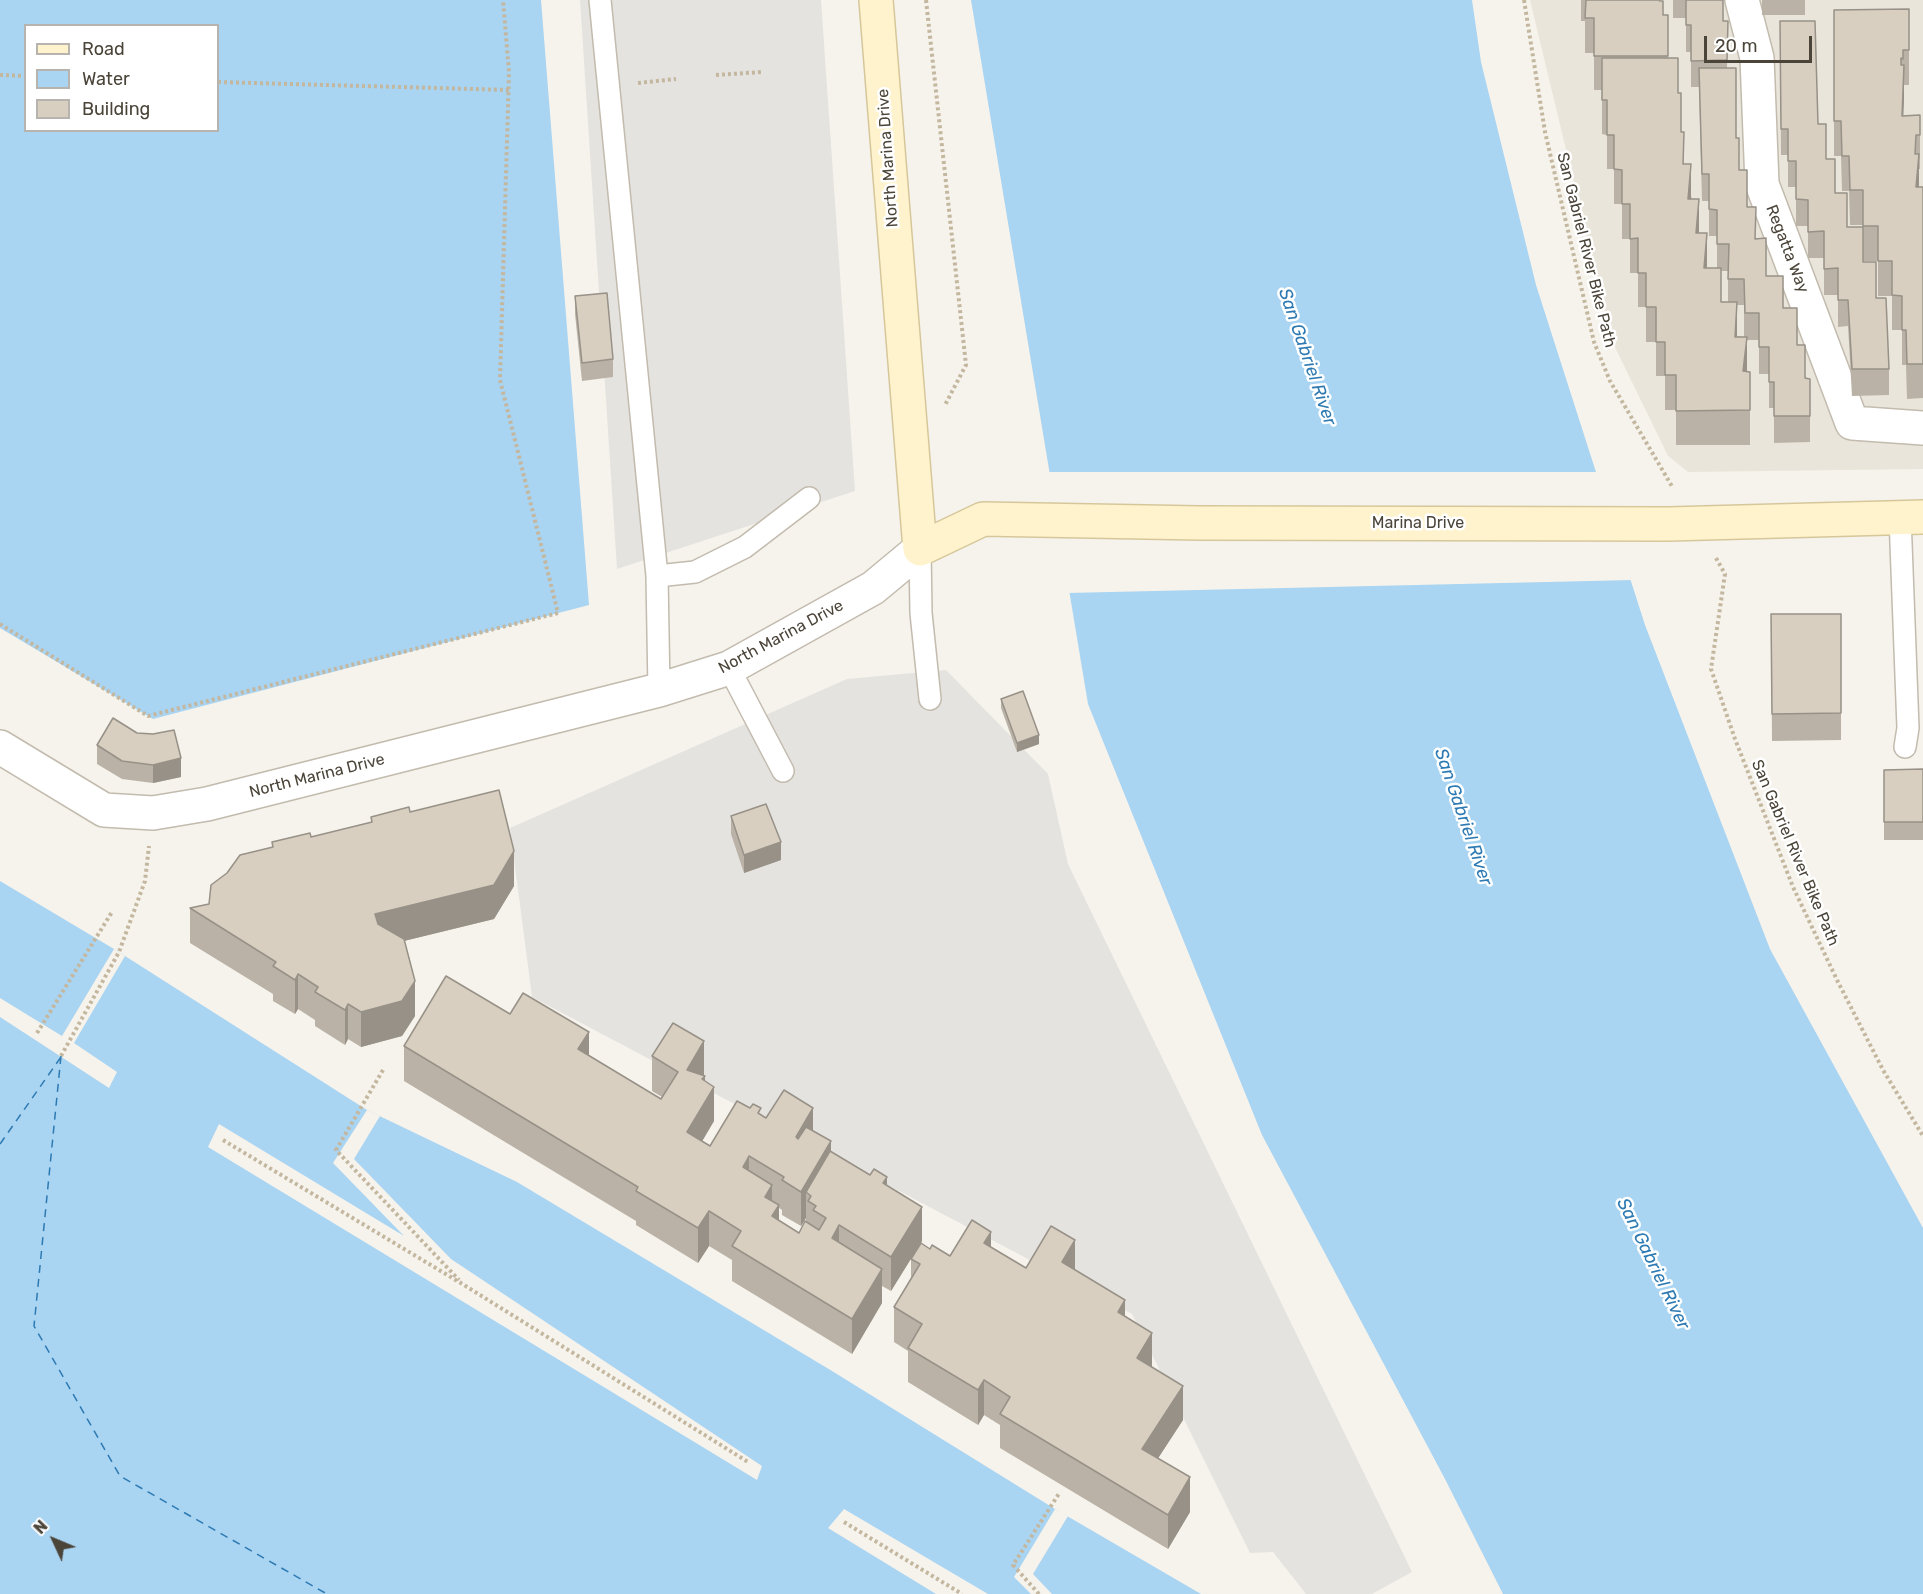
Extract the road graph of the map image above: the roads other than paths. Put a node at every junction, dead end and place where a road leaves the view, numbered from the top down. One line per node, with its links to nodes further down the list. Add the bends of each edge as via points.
1 (600, 0): 8 (lane)
2 (876, 0): 7 (main road, North Marina Drive)
3 (1742, 0): 4 (street, Regatta Way, via 1757,58 1762,184 1852,423)
4 (1923, 428)
5 (809, 498): 8 (lane, via 746,547 695,572)
6 (1911, 517): 7 (main road, Marina Drive, via 1669,524 984,519); 13 (lane)
7 (920, 549): 9 (street, North Marina Drive, via 873,588); 11 (lane, via 921,613)
8 (657, 576): 10 (lane)
9 (729, 668): 10 (street, North Marina Drive); 14 (lane)
10 (659, 690): 12 (street, North Marina Drive, via 207,804 153,813 104,810)
11 (930, 699)
12 (0, 747)
13 (1905, 747)
14 (783, 771)

